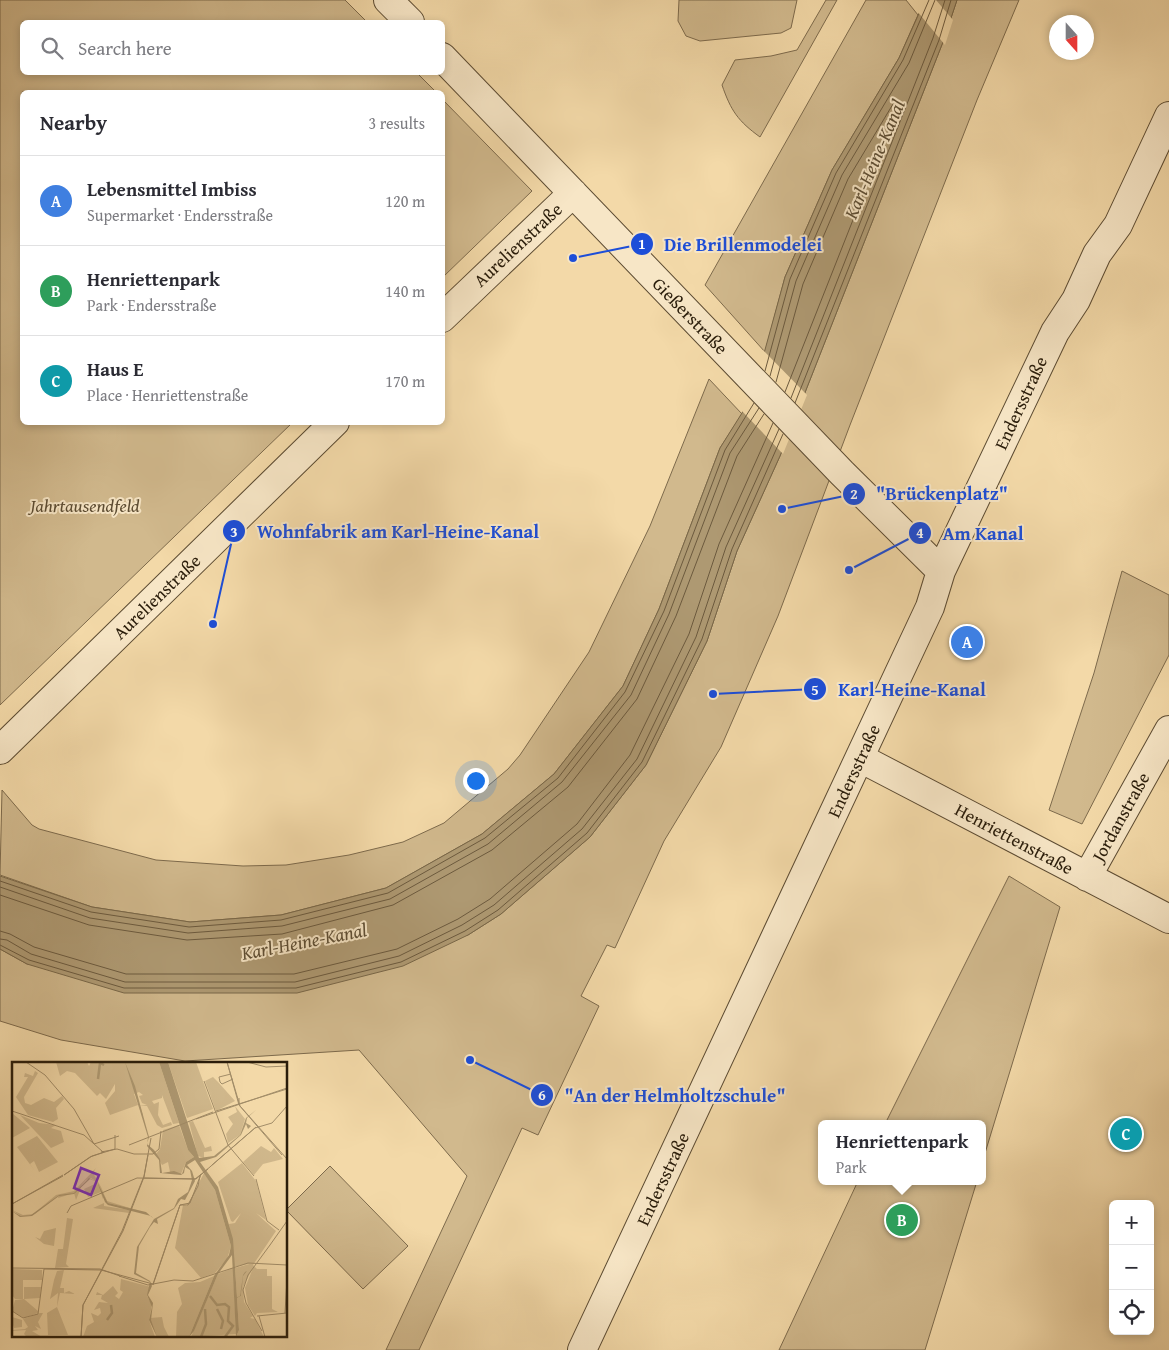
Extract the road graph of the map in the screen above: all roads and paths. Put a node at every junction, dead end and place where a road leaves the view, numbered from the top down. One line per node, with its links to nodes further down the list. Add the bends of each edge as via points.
1 (388, 0): 2 (street)
2 (408, 20)
3 (445, 60): 5 (street, Gießerstraße)
4 (1169, 116): 8 (street, Endersstraße, via 1118,225 1097,254 1076,300 1055,332)
5 (573, 193): 6 (street, Aurelienstraße); 8 (street, Gießerstraße, via 842,473)
6 (445, 315)
7 (333, 425): 10 (street, Aurelienstraße)
8 (941, 571): 11 (street, Endersstraße, via 930,607)
9 (1169, 730): 12 (street, Jordanstraße)
10 (0, 750)
11 (860, 758): 12 (street, Henriettenstraße); 14 (street, Endersstraße)
12 (1087, 877): 13 (street, Henriettenstraße)
13 (1169, 919)
14 (582, 1350)

